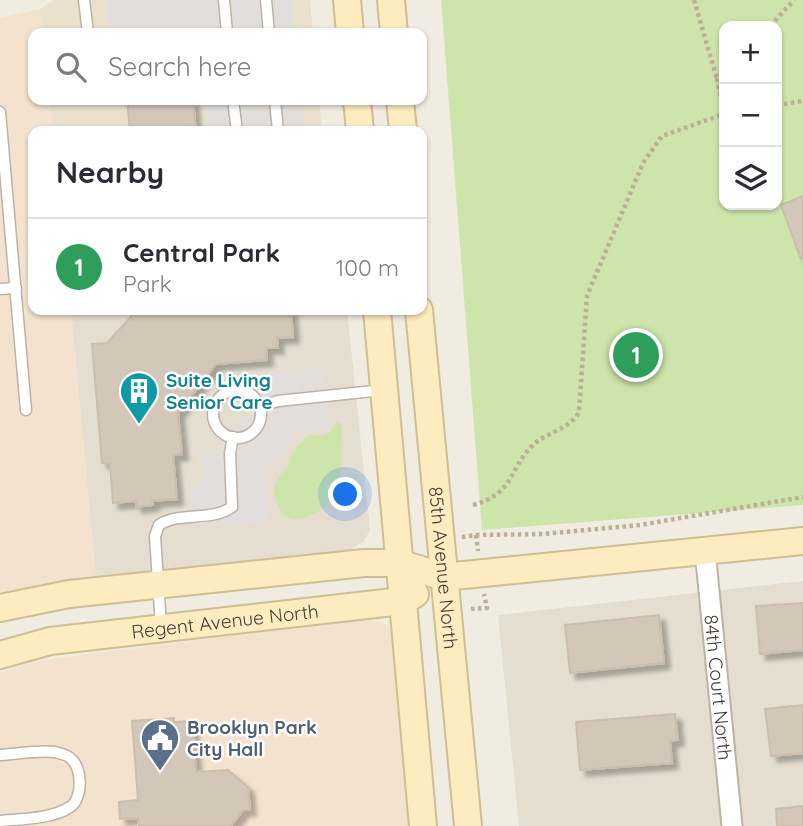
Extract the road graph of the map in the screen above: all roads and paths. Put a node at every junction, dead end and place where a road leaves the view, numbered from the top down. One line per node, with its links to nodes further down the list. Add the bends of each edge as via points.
1 (84, 0): 9 (lane)
2 (224, 0): 10 (lane)
3 (266, 0): 11 (lane)
4 (347, 0): 12 (street)
5 (391, 0): 13 (street)
6 (694, 0): 14 (path)
7 (794, 0): 8 (path)
8 (775, 21)
9 (87, 28)
10 (227, 28)
11 (269, 28)
12 (350, 28)
13 (394, 28)
14 (717, 79): 15 (path)
15 (719, 89)
16 (803, 101): 17 (path)
17 (782, 104)
18 (234, 105): 24 (lane)
19 (275, 105): 25 (lane)
20 (357, 105): 26 (street)
21 (400, 105): 27 (street)
22 (0, 112): 28 (lane)
23 (719, 115): 37 (path, via 662,136 643,163 587,296 575,420 534,445 504,489)
24 (236, 126)
25 (278, 126)
26 (359, 126)
27 (403, 126)
28 (16, 288): 29 (lane); 34 (lane)
29 (0, 289)
30 (377, 315): 32 (street)
31 (419, 315): 42 (street, 85th Avenue North)
32 (384, 390): 33 (lane); 41 (street)
33 (260, 406): 35 (lane, via 257,427 245,436); 35 (lane, via 254,396 239,390 218,400 215,422)
34 (26, 410)
35 (233, 437): 43 (lane, via 232,507 223,513 170,518 159,525 155,536)
36 (803, 497): 38 (path, via 640,525 520,536)
37 (472, 505)
38 (475, 535)
39 (803, 541): 40 (street, Regent Avenue North)
40 (705, 550): 42 (street, Regent Avenue North); 53 (street, 84th Court North)
41 (399, 563): 42 (street, Regent Avenue North); 43 (street, Regent Avenue North); 44 (street)
42 (444, 577): 44 (street, Regent Avenue North); 52 (street, 85th Avenue North)
43 (159, 584): 45 (street, Regent Avenue North, via 45,597); 46 (lane)
44 (402, 601): 46 (street, Regent Avenue North); 51 (street)
45 (0, 608)
46 (161, 627): 47 (street, Regent Avenue North, via 50,641)
47 (0, 655)
48 (0, 755): 50 (lane, via 55,752 71,758 77,768 77,798 71,807)
49 (0, 821): 50 (lane)
50 (17, 823)
51 (423, 826)
52 (468, 826)
53 (733, 826)

